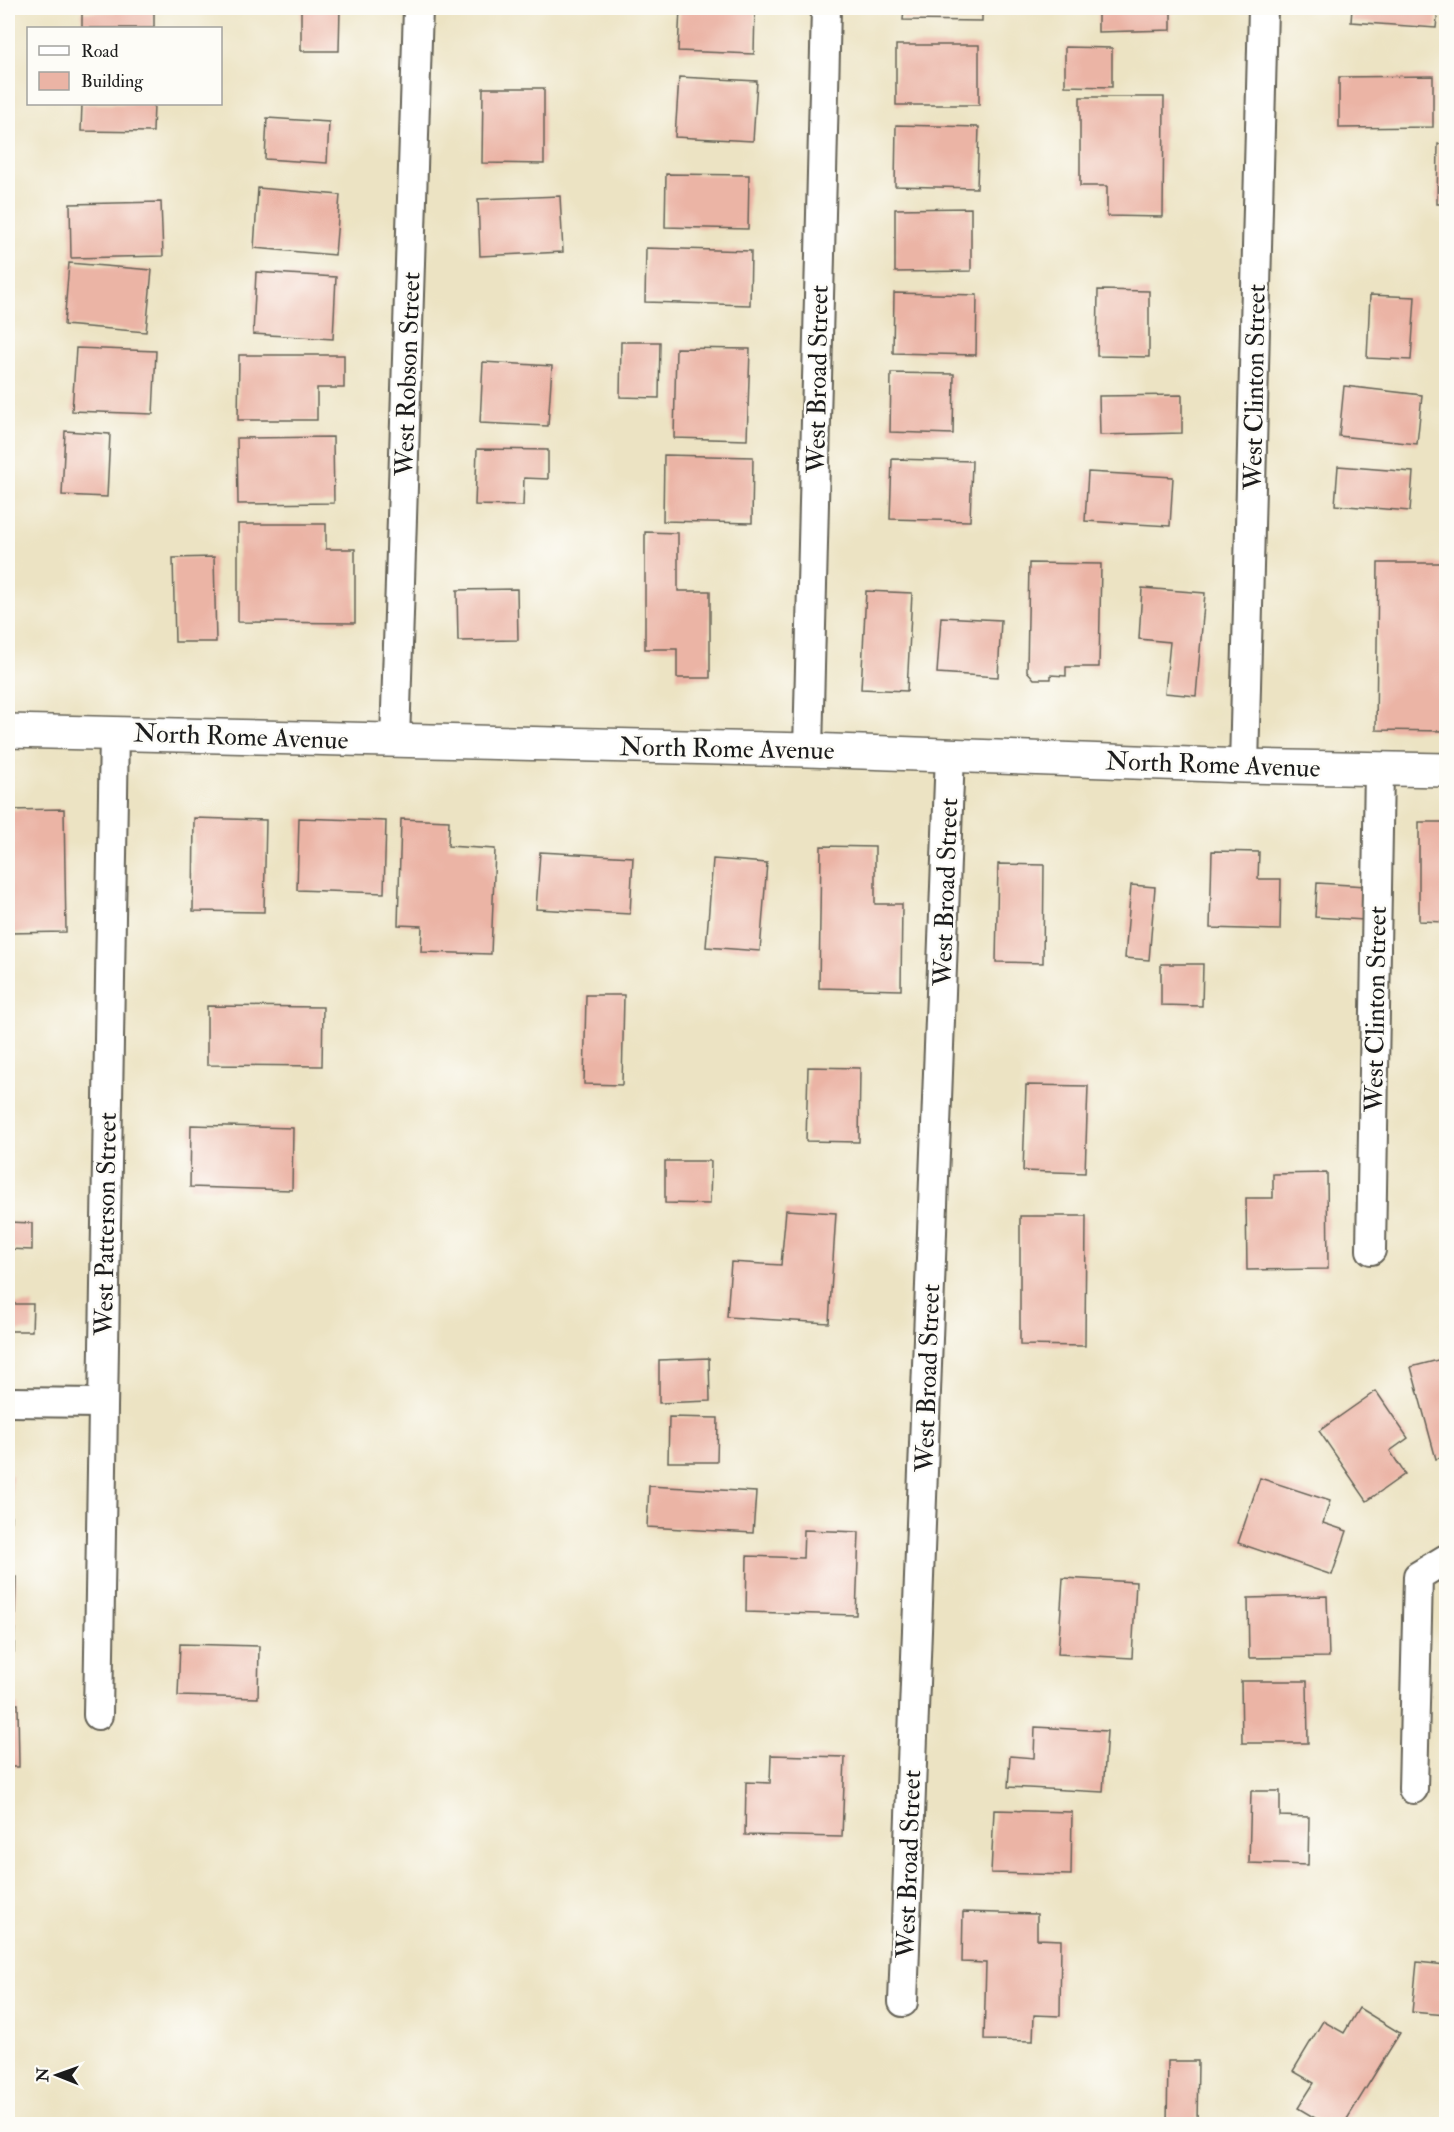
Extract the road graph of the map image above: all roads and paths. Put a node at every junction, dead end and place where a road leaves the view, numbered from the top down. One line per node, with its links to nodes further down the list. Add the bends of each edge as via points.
1 (418, 8): 6 (street, West Robson Street)
2 (826, 8): 7 (street, West Broad Street)
3 (1263, 8): 9 (street, West Clinton Street)
4 (8, 731): 5 (street, North Rome Avenue)
5 (114, 733): 6 (street, North Rome Avenue); 14 (street, West Patterson Street)
6 (395, 741): 7 (street, North Rome Avenue)
7 (808, 750): 8 (street, North Rome Avenue)
8 (950, 754): 9 (street, North Rome Avenue); 18 (street, West Broad Street)
9 (1244, 766): 10 (street, North Rome Avenue)
10 (1379, 769): 11 (street, North Rome Avenue); 12 (street, West Clinton Street)
11 (1446, 770)
12 (1371, 1250)
13 (8, 1402): 14 (street)
14 (102, 1403): 16 (street, West Patterson Street)
15 (1446, 1559): 17 (street, via 1418,1576)
16 (98, 1715)
17 (1413, 1789)
18 (903, 2002)

